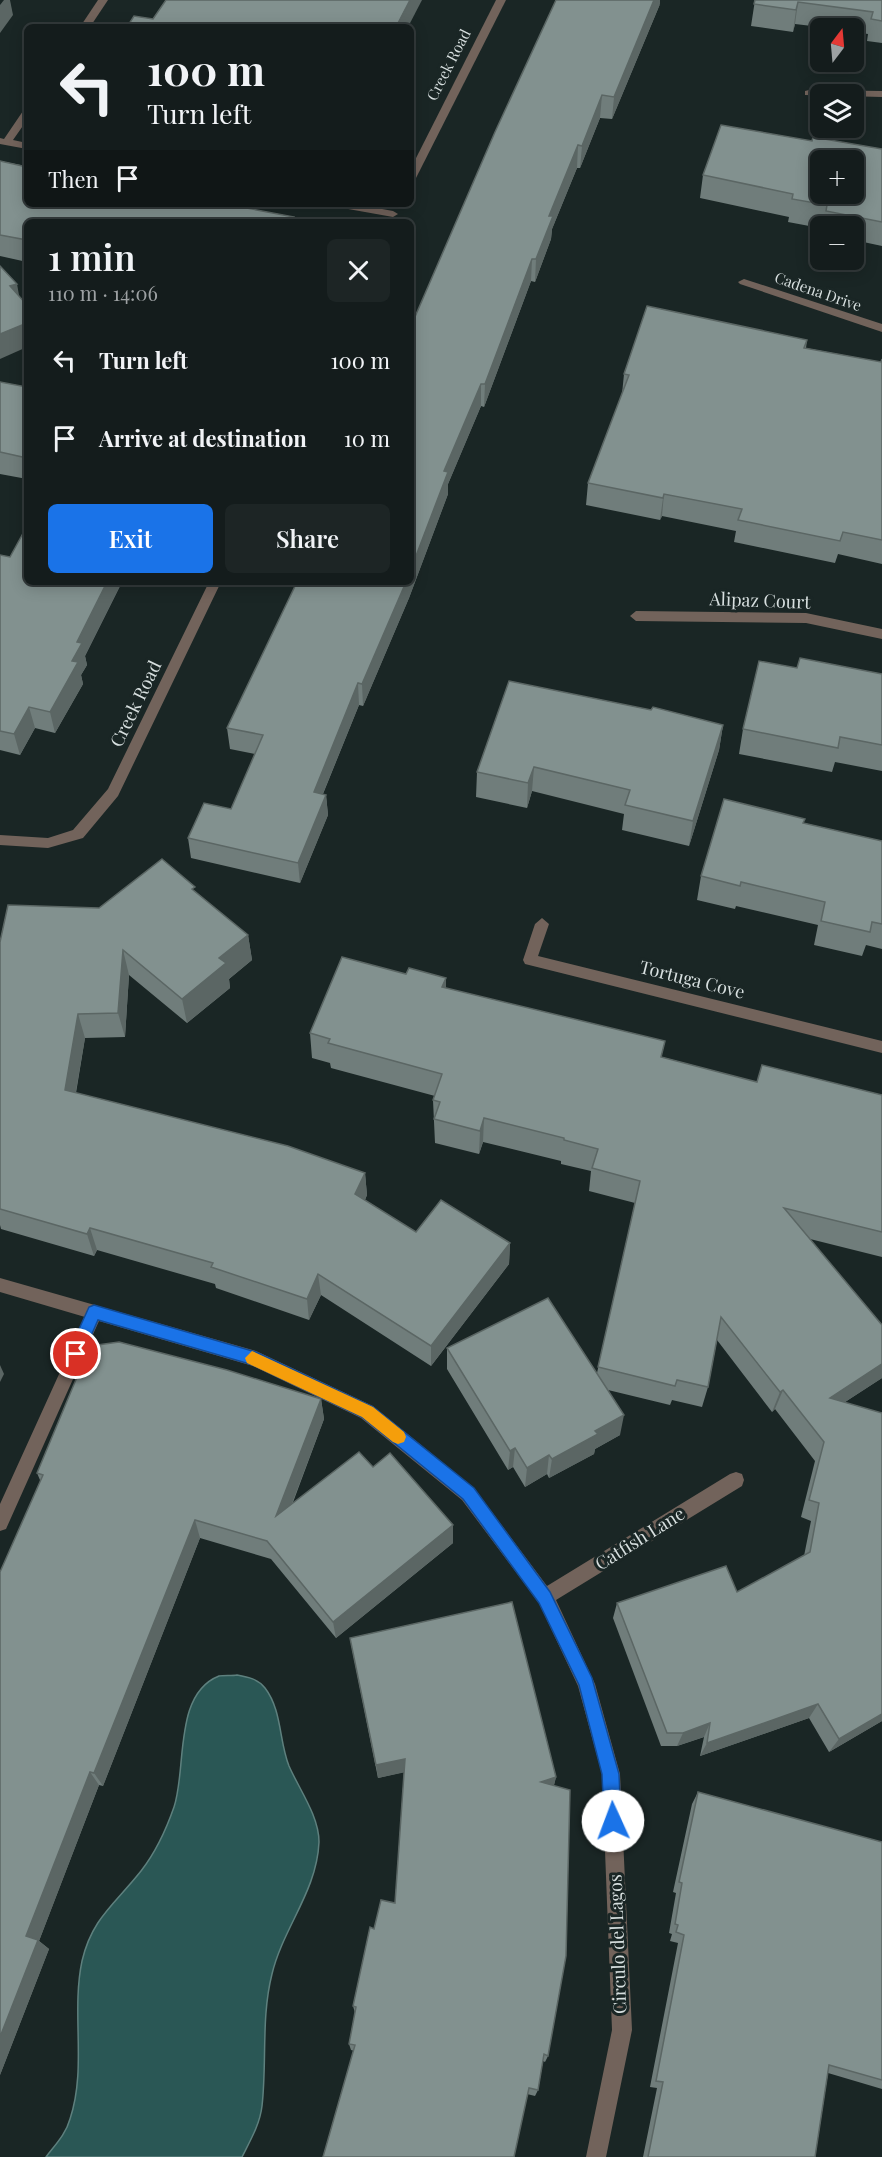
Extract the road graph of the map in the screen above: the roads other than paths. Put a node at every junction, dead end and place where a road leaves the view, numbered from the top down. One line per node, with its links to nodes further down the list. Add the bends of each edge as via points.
1 (103, 0): 3 (street)
2 (501, 0): 9 (street, Creek Road)
3 (87, 24)
4 (809, 93): 5 (street)
5 (882, 94)
6 (24, 117): 7 (street)
7 (3, 142): 8 (street)
8 (24, 146)
9 (414, 172)
10 (356, 207): 11 (street)
11 (393, 213)
12 (744, 282): 13 (street, Cadena Drive)
13 (882, 328)
14 (214, 585): 17 (street, Creek Road, via 113,792 78,834 48,843)
15 (636, 616): 16 (street, Alipaz Court, via 806,618)
16 (882, 634)
17 (0, 840)
18 (542, 924): 19 (street, Tortuga Cove, via 530,960)
19 (882, 1047)
20 (0, 1285): 21 (street, Circulo del Lagos)
21 (94, 1312): 23 (street); 24 (street, Circulo del Lagos, via 256,1359 367,1412 468,1494)
22 (736, 1480): 24 (street, Catfish Lane)
23 (0, 1523)
24 (545, 1597): 25 (street, Circulo del Lagos, via 586,1684 611,1774 622,2030)
25 (596, 2157)

